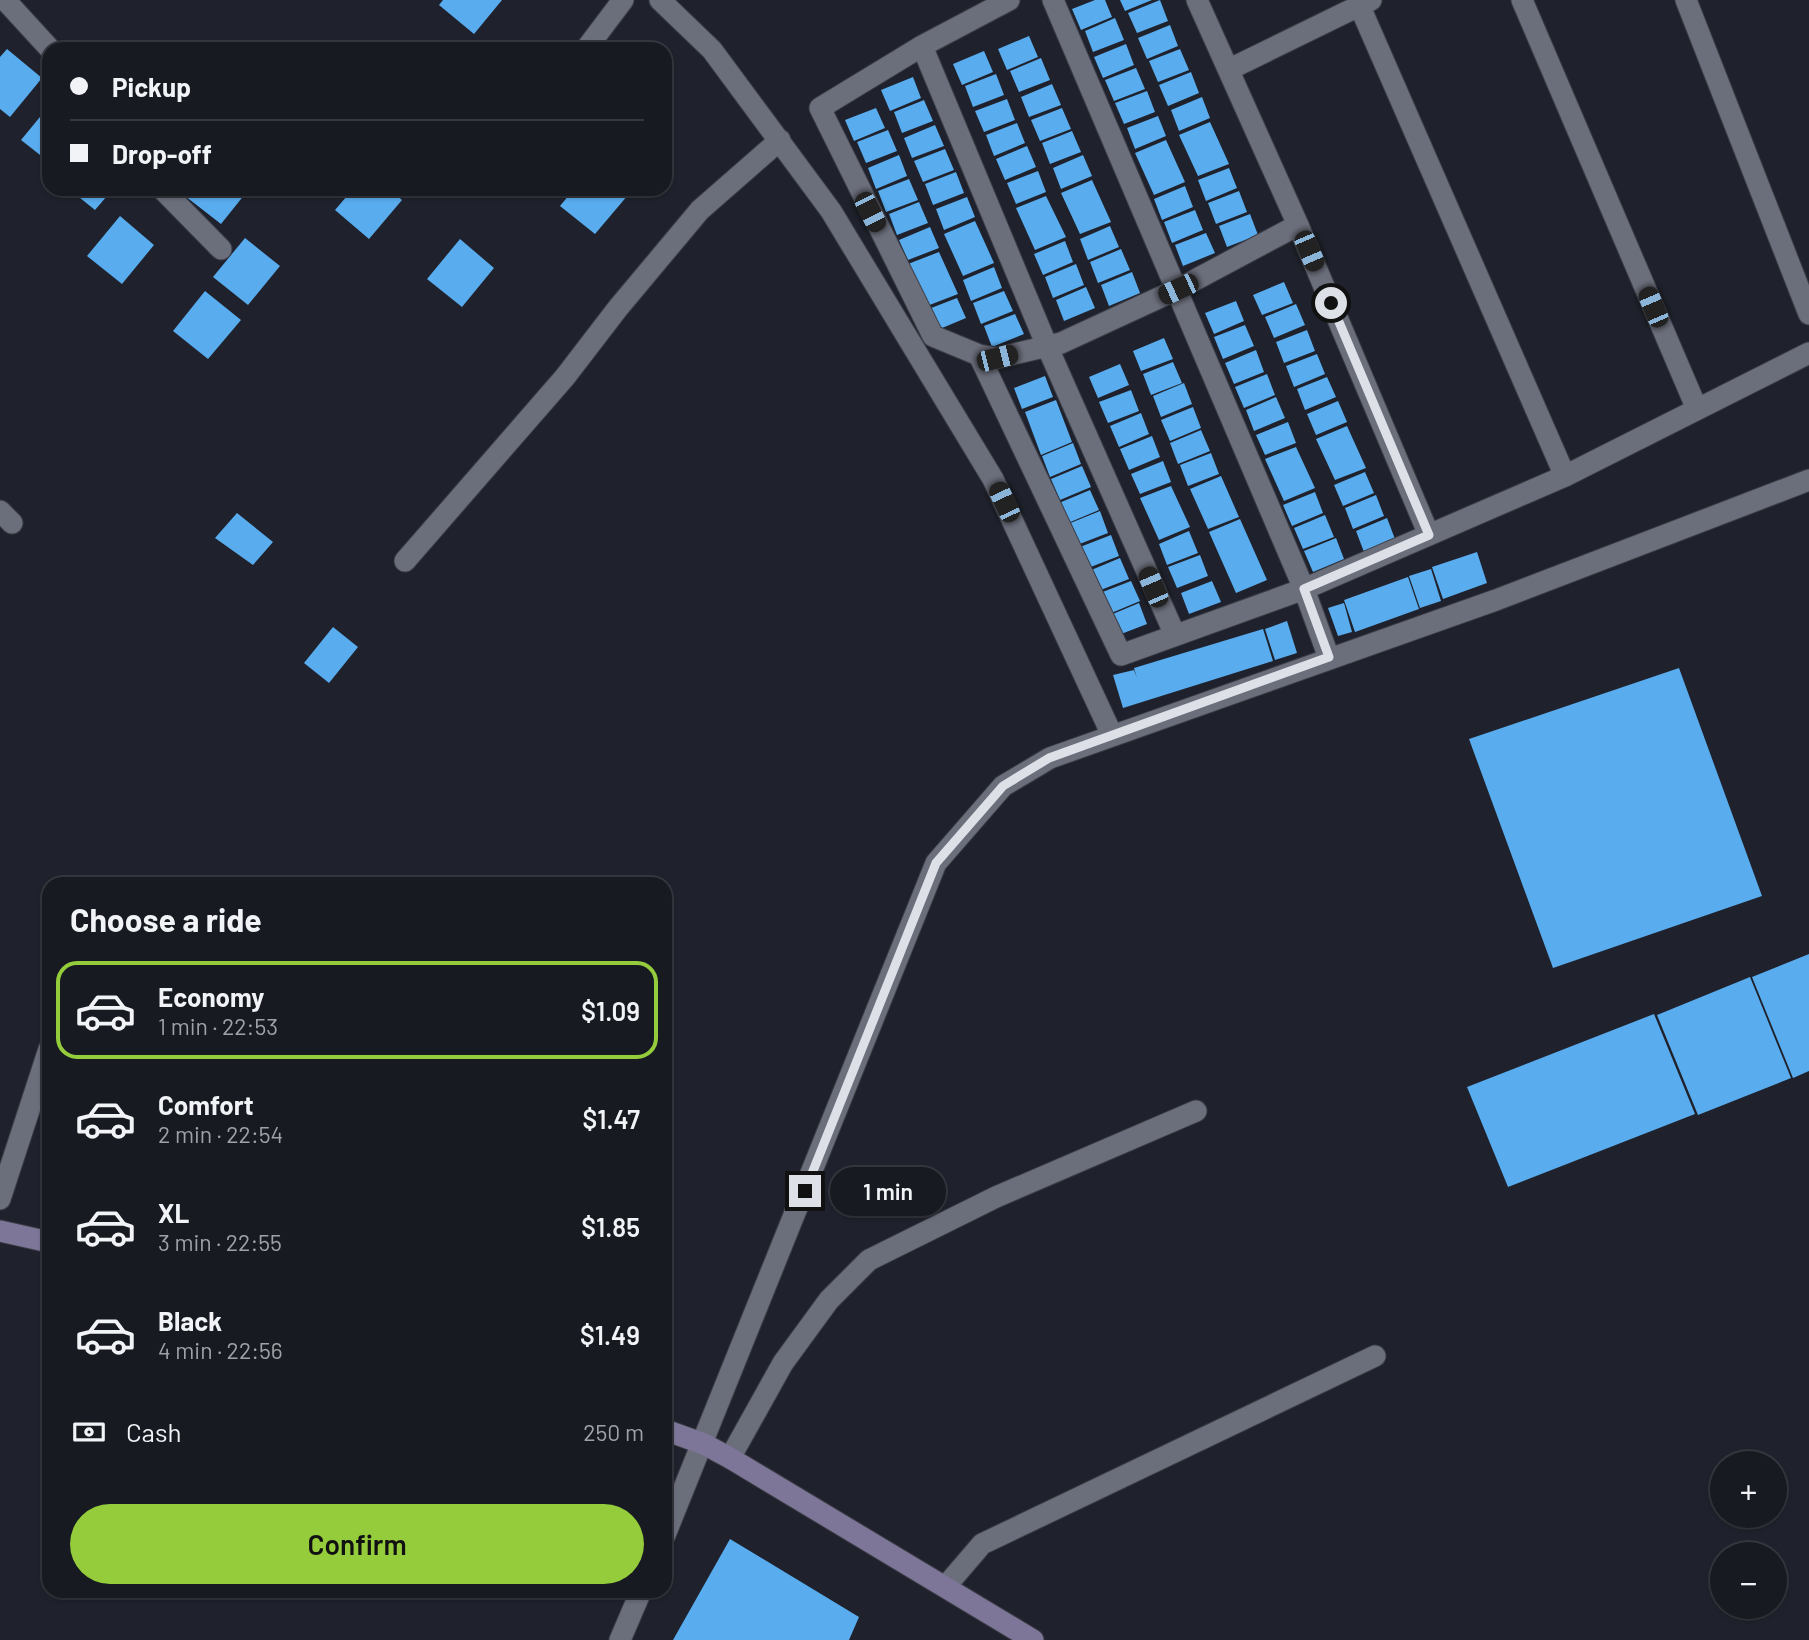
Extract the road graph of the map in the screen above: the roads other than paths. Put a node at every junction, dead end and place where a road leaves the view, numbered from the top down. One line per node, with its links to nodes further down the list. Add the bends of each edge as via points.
1 (5, 0): 10 (street)
2 (623, 0): 11 (street)
3 (660, 0): 14 (street, via 712,50)
4 (1009, 0): 12 (street)
5 (1052, 0): 18 (street)
6 (1197, 0): 13 (street)
7 (1522, 0): 23 (street)
8 (1686, 0): 19 (street)
9 (1363, 2): 13 (street); 24 (street)
10 (44, 42)
11 (591, 42)
12 (922, 46): 20 (street); 22 (street, via 822,104 819,112 933,336)
13 (1230, 69): 16 (street)
14 (780, 140): 27 (street, via 700,210 565,377); 31 (street, via 831,211 993,479)
15 (169, 196): 17 (street)
16 (1298, 225): 18 (street); 26 (street)
17 (221, 249)
18 (1178, 289): 20 (street); 28 (street)
19 (1809, 314)
20 (1047, 346): 22 (street, via 997,358); 29 (street)
21 (1809, 353): 23 (street)
22 (979, 355): 29 (street, via 1118,654)
23 (1697, 409): 24 (street)
24 (1565, 476): 26 (street)
25 (1809, 480): 30 (street, via 1496,600)
26 (1429, 535): 28 (street)
27 (405, 561)
28 (1304, 589): 29 (street); 30 (street)
29 (1175, 635)
30 (1329, 657): 31 (street)
31 (1112, 735): 39 (street, via 1049,758 1003,786 936,863)
32 (42, 1070): 34 (street)
33 (1196, 1111): 40 (street, via 996,1197 869,1260 829,1300 783,1363)
34 (0, 1199)
35 (0, 1231): 36 (street)
36 (42, 1240)
37 (1375, 1356): 42 (street, via 982,1544)
38 (672, 1433): 39 (street)
39 (704, 1444): 40 (street); 41 (street)
40 (730, 1458): 42 (street)
41 (672, 1519)
42 (946, 1586): 45 (street)
43 (638, 1598): 44 (street)
44 (620, 1640)
45 (1033, 1640)

